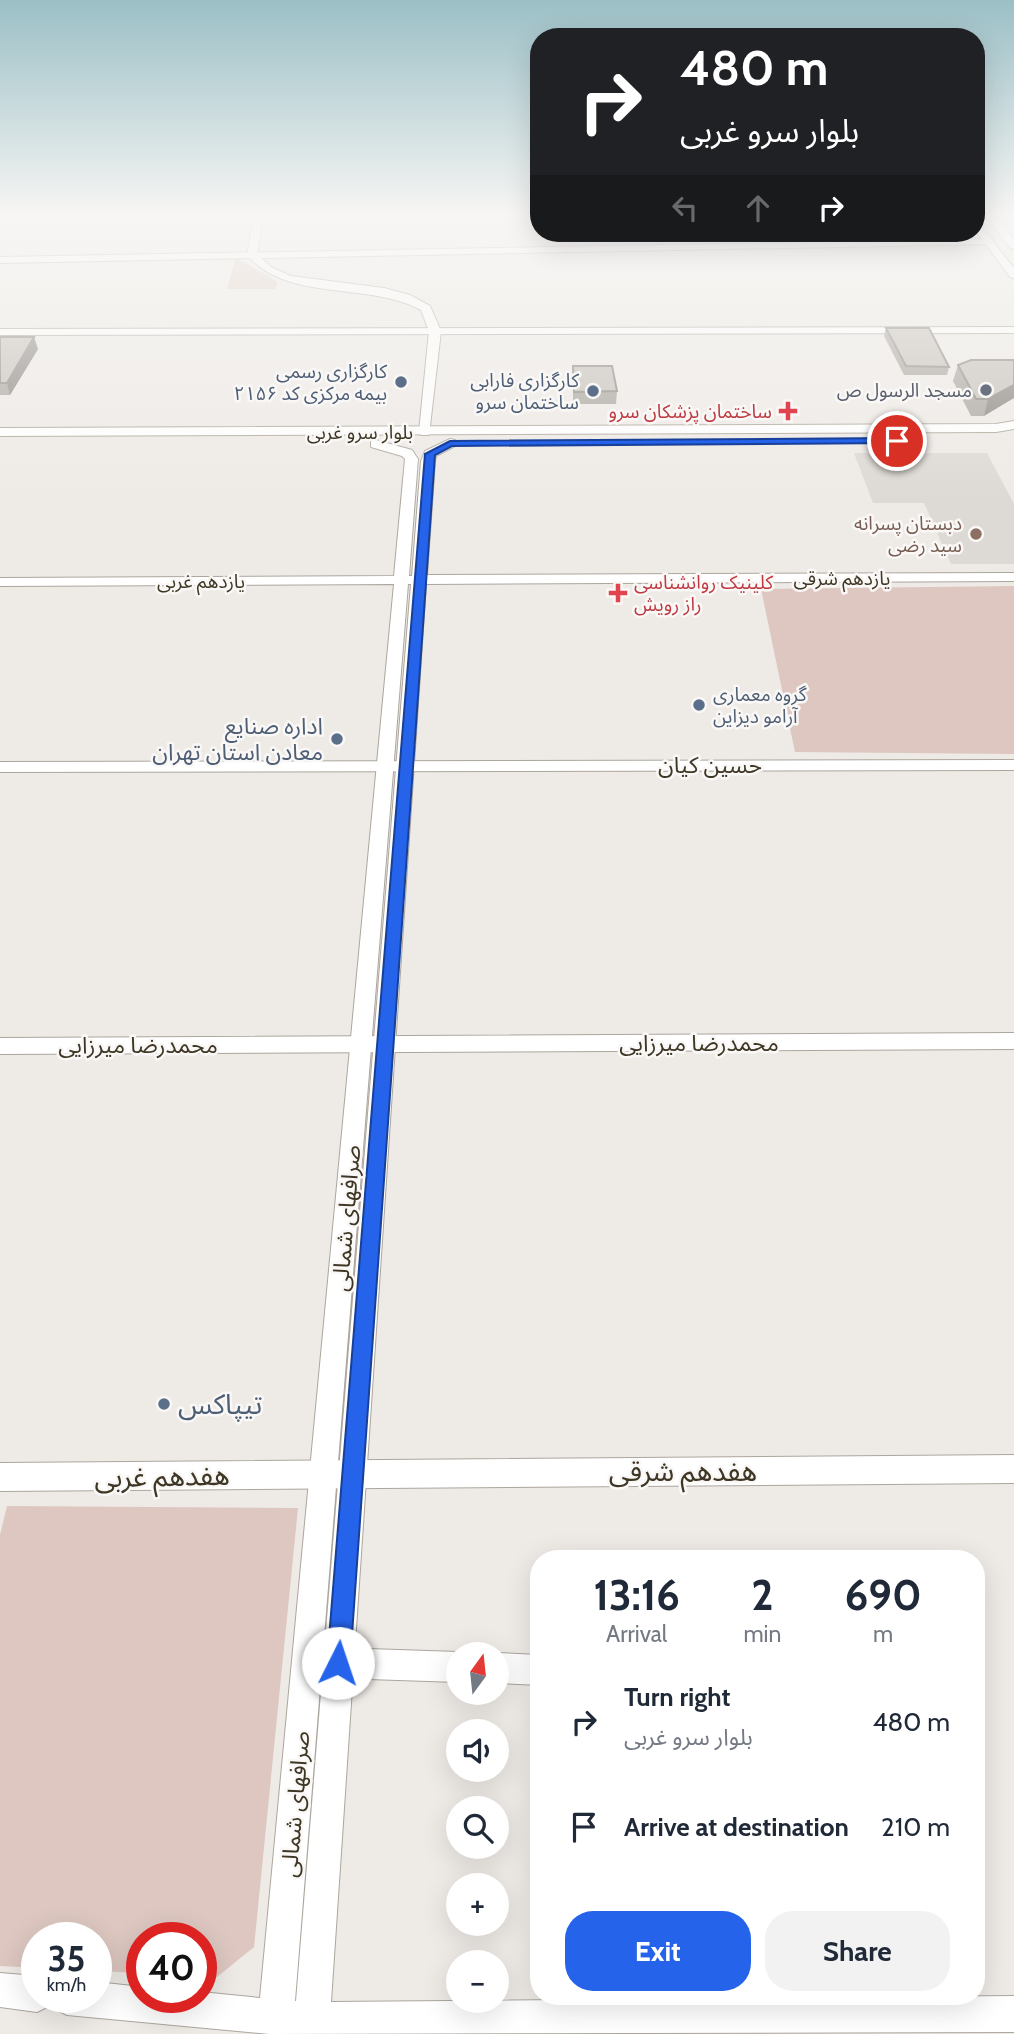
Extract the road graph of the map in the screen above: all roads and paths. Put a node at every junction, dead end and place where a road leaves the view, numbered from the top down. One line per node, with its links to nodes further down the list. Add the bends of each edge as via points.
1 (427, 311): 3 (street)
2 (1014, 330): 3 (street)
3 (435, 331): 4 (street); 7 (street)
4 (0, 332)
5 (1014, 425): 7 (street, بلوار سرو غربی)
6 (0, 432): 7 (street, بلوار سرو غربی)
7 (425, 432)
8 (1005, 441): 10 (street, بلوار سرو غربی)
9 (0, 443): 11 (street, بلوار سرو غربی)
10 (450, 443): 11 (street, بلوار سرو غربی); 14 (street, صرافهای شمالی, via 430,454 428,461)
11 (376, 444): 13 (street, صرافهای شمالی, via 396,448 412,459)
12 (1014, 577): 14 (street, یازدهم شرقی)
13 (401, 580): 14 (street, یازدهم شرقی); 15 (street, یازدهم غربی); 17 (street, صرافهای شمالی)
14 (419, 580): 17 (street, صرافهای شمالی)
15 (0, 582)
16 (1014, 765): 17 (street, حسین کیان)
17 (395, 766): 18 (street, حسین کیان); 20 (street, صرافهای شمالی)
18 (0, 768)
19 (1014, 1041): 20 (street, محمدرضا میرزایی)
20 (373, 1044): 21 (street, محمدرضا میرزایی); 23 (street, صرافهای شمالی)
21 (0, 1046)
22 (1014, 1469): 23 (street, هفدهم شرقی)
23 (338, 1474): 24 (street, هفدهم غربی); 25 (street, صرافهای شمالی); 33 (street, صرافهای شمالی)
24 (0, 1477)
25 (338, 1663): 26 (street); 34 (street, صرافهای شمالی)
26 (446, 1667)
27 (509, 1669): 28 (street)
28 (530, 1670)
29 (0, 1990): 30 (street)
30 (21, 1992)
31 (112, 2001): 33 (street)
32 (1014, 2014): 34 (street)
33 (276, 2017): 34 (street)
34 (312, 2020)

